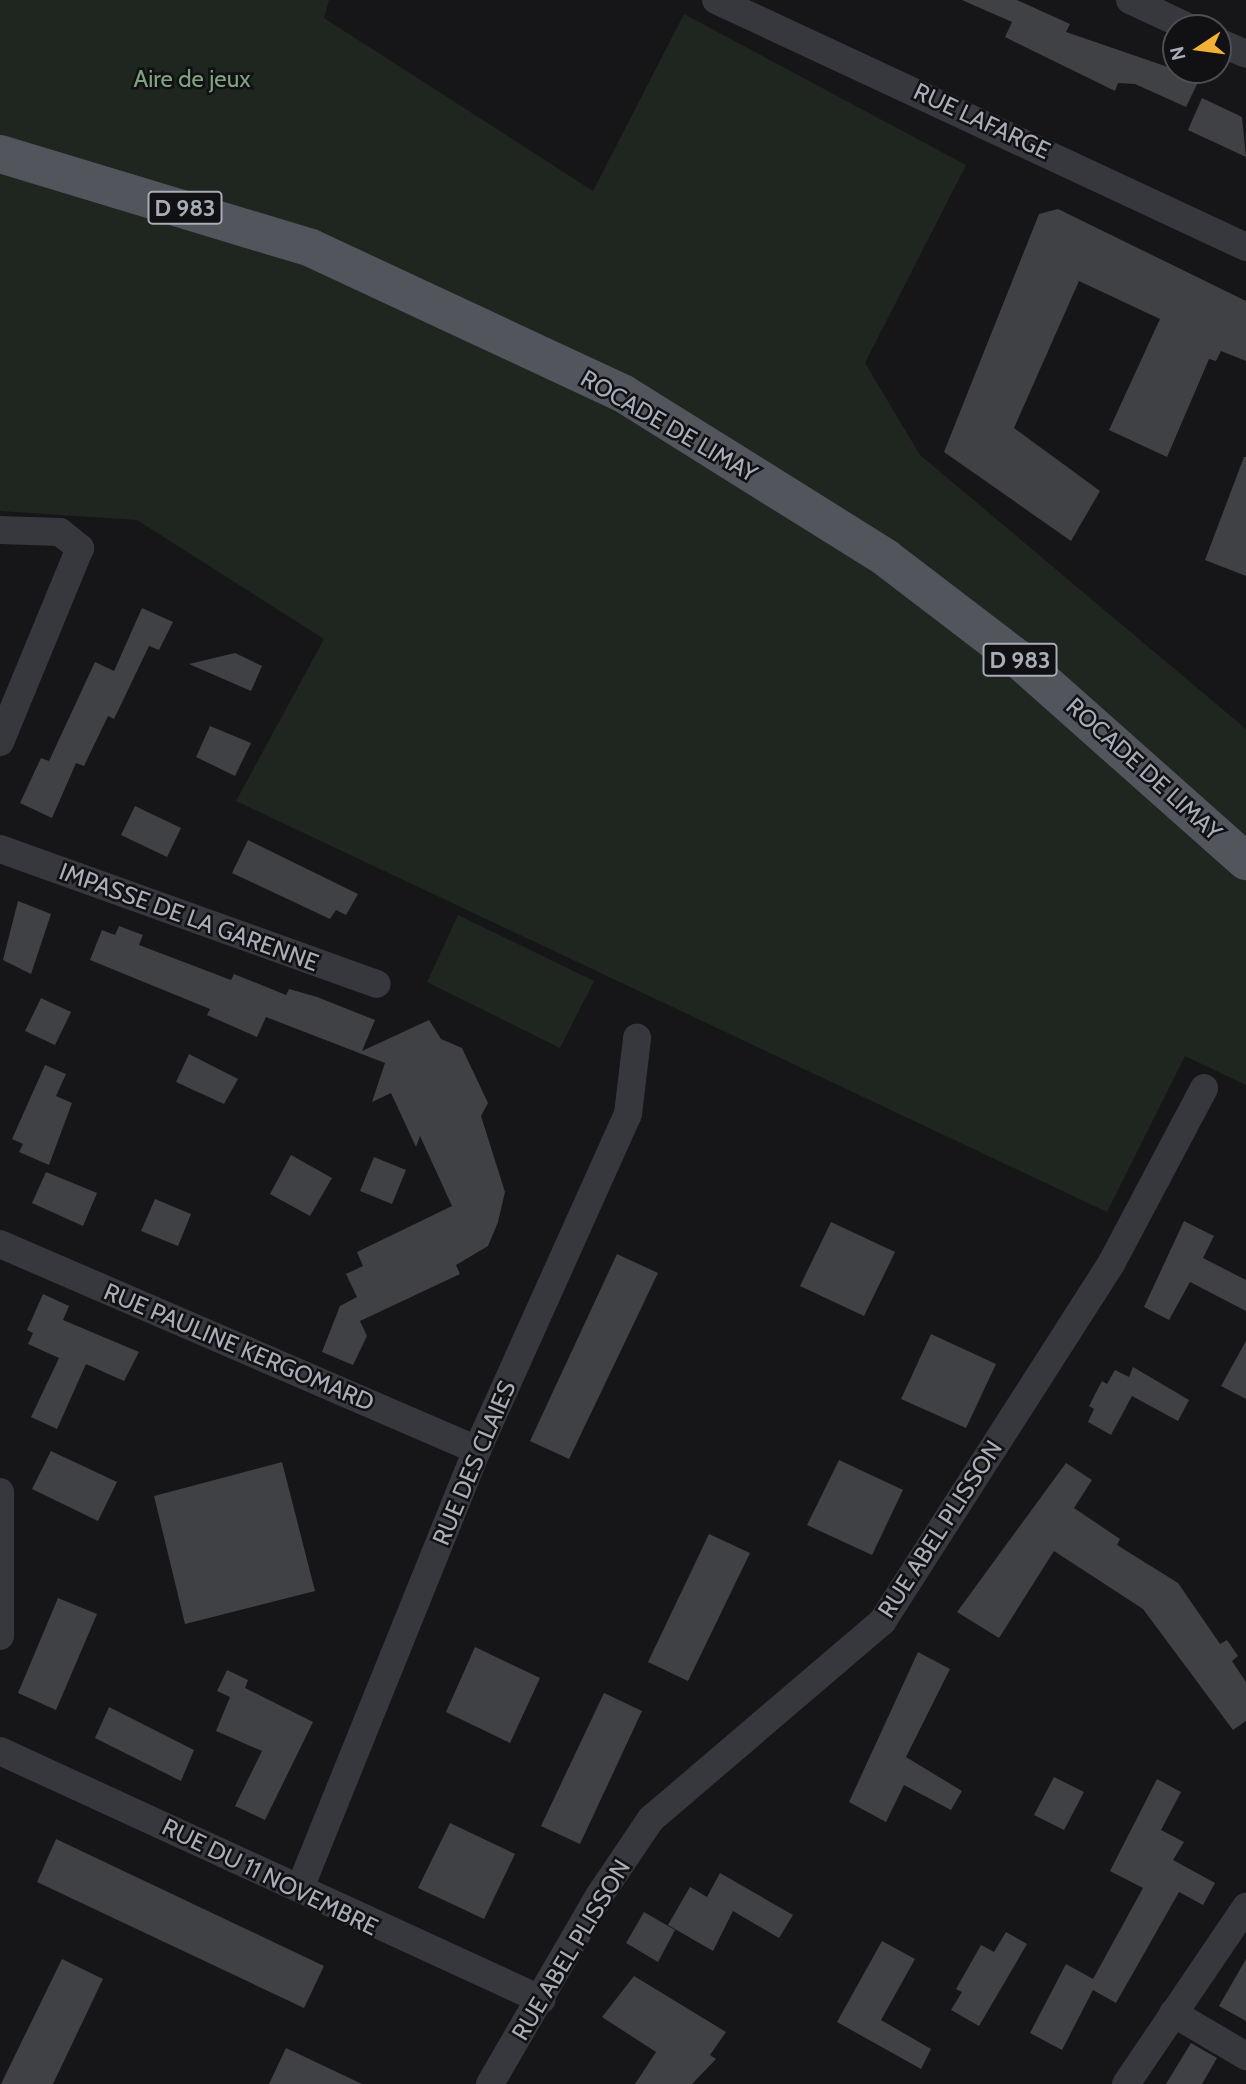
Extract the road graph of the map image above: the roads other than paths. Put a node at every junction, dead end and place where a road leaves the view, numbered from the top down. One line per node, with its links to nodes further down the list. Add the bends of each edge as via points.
1 (716, 0): 5 (street, RUE LAFARGE)
2 (1148, 3): 3 (street)
3 (1166, 14)
4 (0, 154): 9 (main road, ROCADE DE LIMAY / D 983, via 311,247 624,394 886,558 1017,658)
5 (1246, 247)
6 (0, 530): 7 (street, via 61,532 79,548)
7 (0, 742)
8 (0, 849): 10 (street, IMPASSE DE LA GARENNE)
9 (1246, 861)
10 (377, 984)
11 (637, 1038): 14 (street, RUE DES CLAIES, via 628,1114)
12 (1204, 1088): 20 (street, RUE ABEL PLISSON, via 1111,1264 882,1622 651,1819 598,1896)
13 (0, 1244): 14 (street, RUE PAULINE KERGOMARD)
14 (477, 1450): 18 (street, RUE DES CLAIES)
15 (0, 1492): 16 (street)
16 (0, 1636)
17 (0, 1751): 18 (street, RUE DU 11 NOVEMBRE)
18 (300, 1888): 20 (street, RUE DU 11 NOVEMBRE)
19 (1246, 1907): 21 (street)
20 (542, 2000): 23 (street, RUE ABEL PLISSON)
21 (1173, 2013): 22 (street); 24 (street)
22 (1246, 2056)
23 (490, 2084)
24 (1126, 2084)

